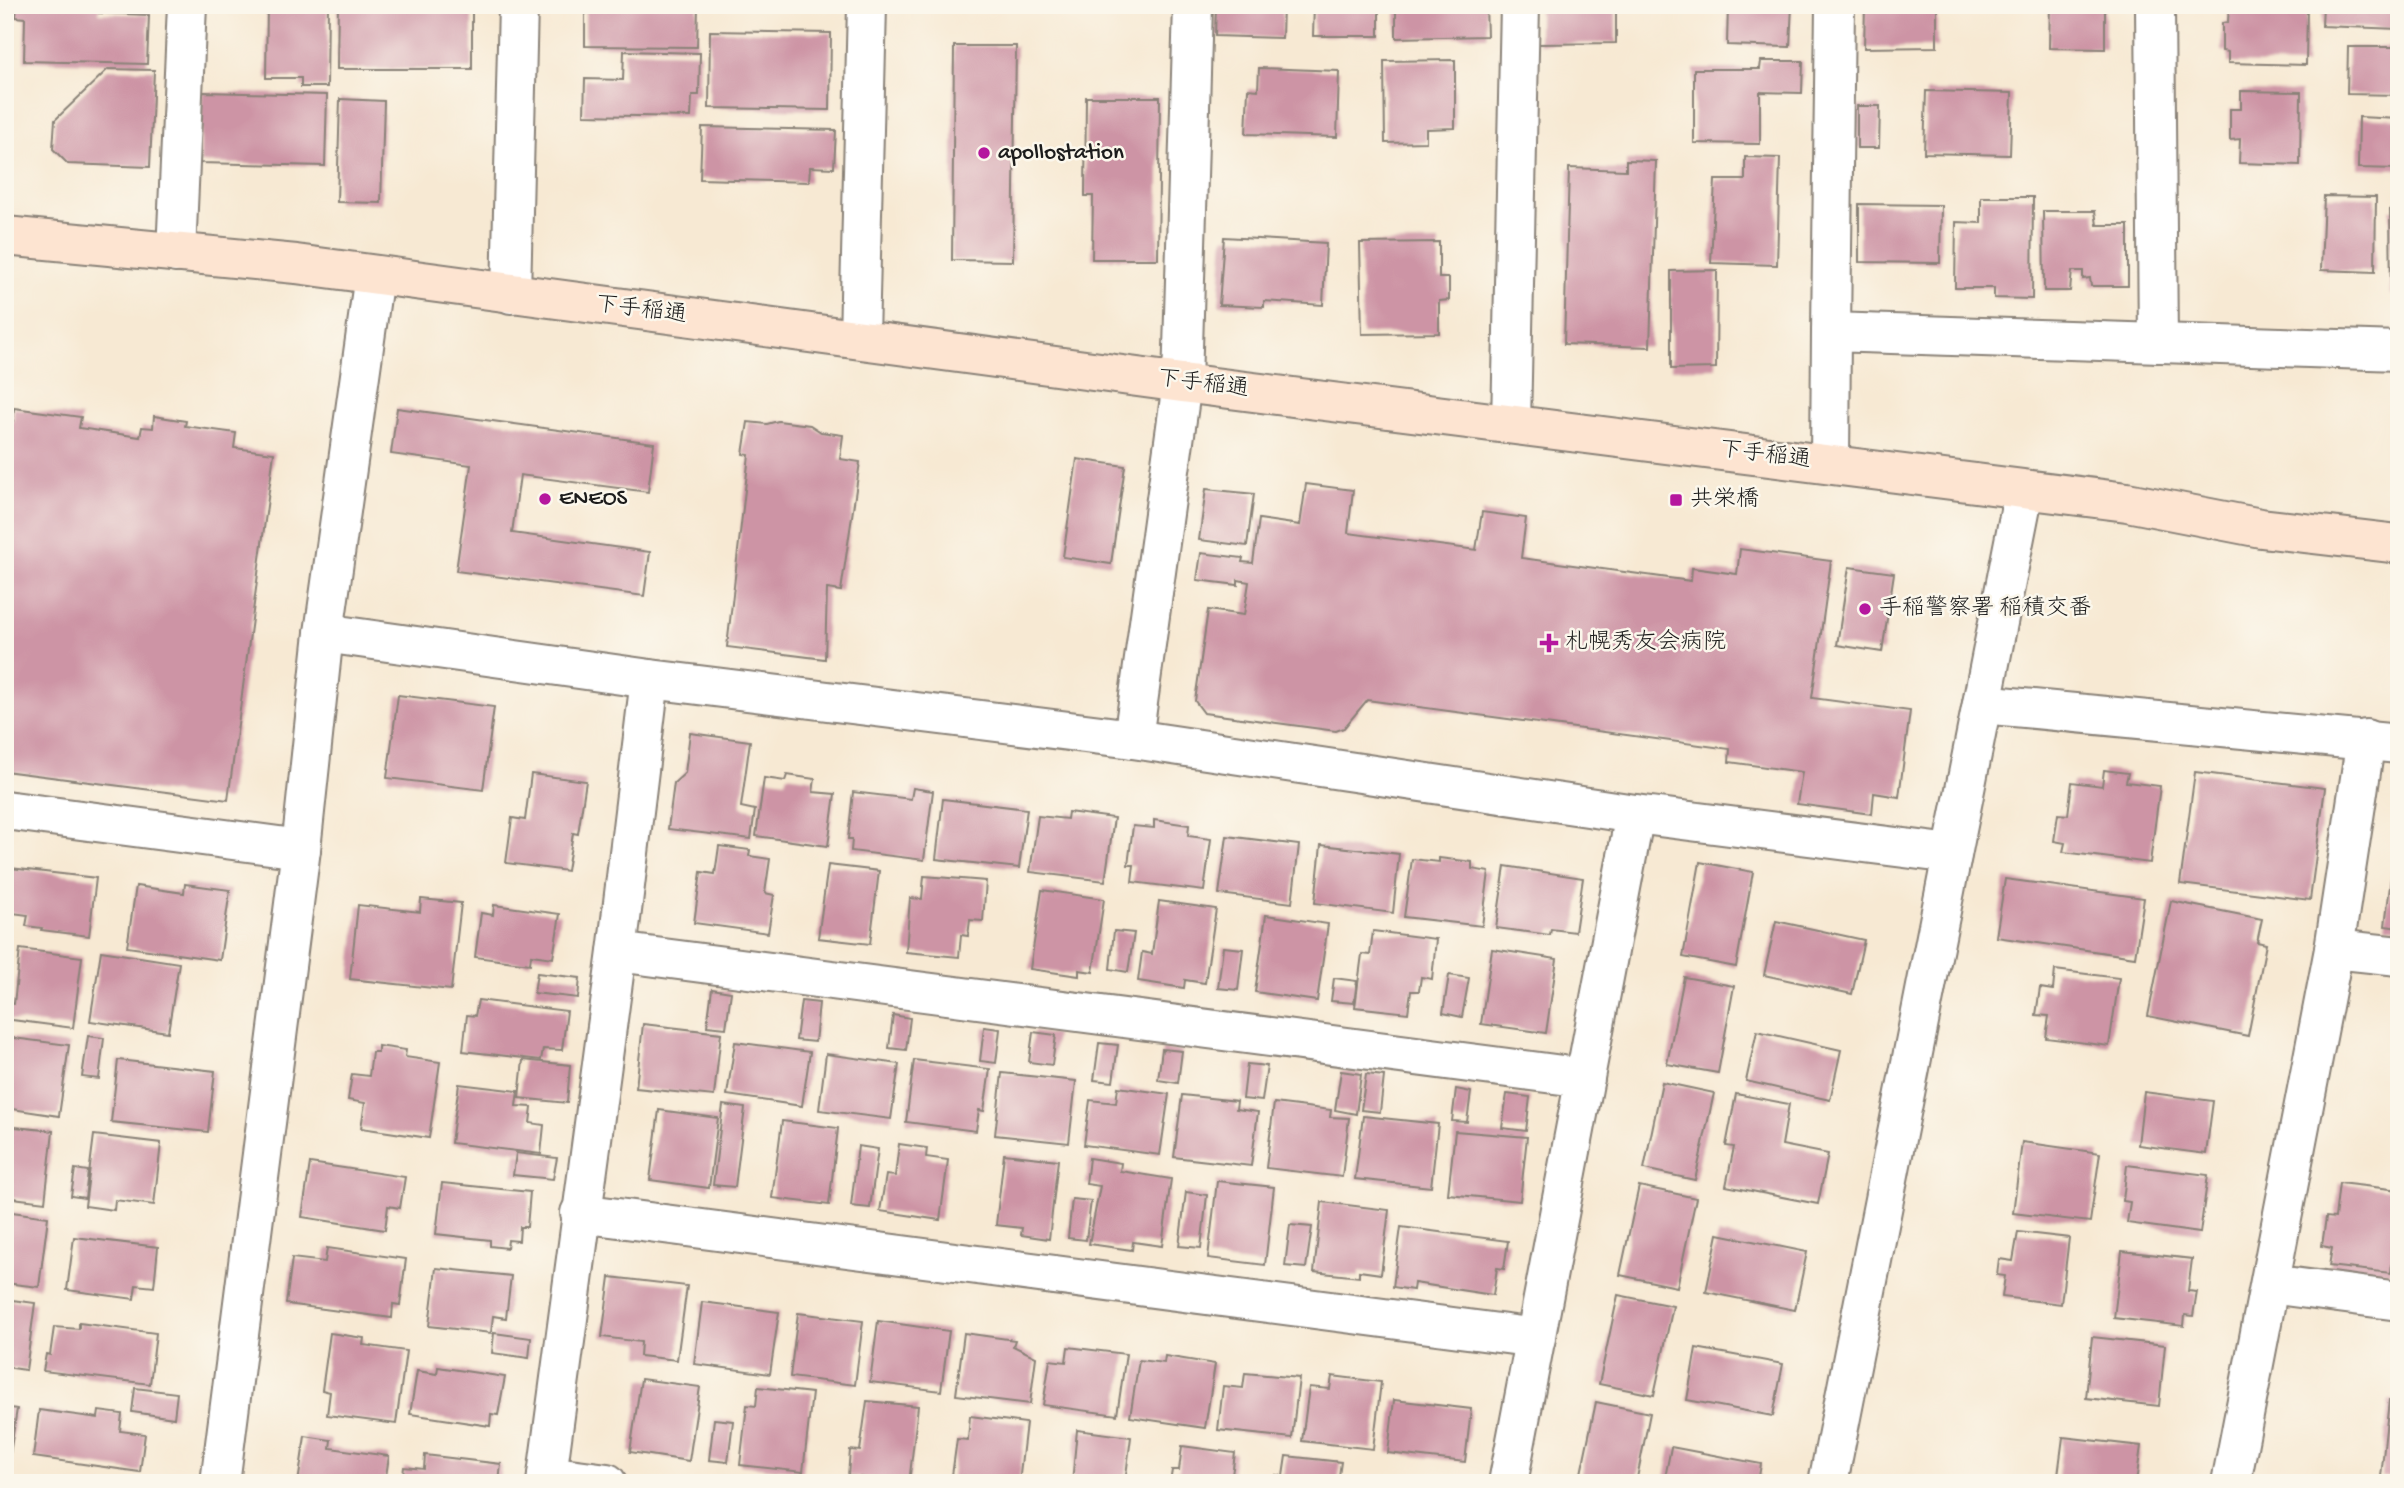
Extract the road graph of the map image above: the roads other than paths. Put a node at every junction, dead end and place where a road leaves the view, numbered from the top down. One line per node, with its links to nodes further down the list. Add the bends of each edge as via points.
1 (187, 5): 9 (street)
2 (518, 5): 11 (street)
3 (867, 5): 13 (street)
4 (1193, 5): 16 (street)
5 (1520, 5): 17 (street)
6 (1835, 5): 12 (street)
7 (2155, 5): 14 (street)
8 (5, 236): 9 (main road, 下手稲通)
9 (176, 253): 10 (main road, 下手稲通)
10 (374, 275): 11 (main road, 下手稲通); 21 (street)
11 (511, 294): 13 (main road, 下手稲通)
12 (1831, 332): 14 (street); 18 (street)
13 (859, 339): 16 (main road, 下手稲通)
14 (2158, 343): 15 (street)
15 (2399, 351)
16 (1182, 383): 17 (main road, 下手稲通); 24 (street)
17 (1511, 424): 18 (main road, 下手稲通)
18 (1830, 464): 19 (main road, 下手稲通)
19 (2024, 491): 20 (main road, 下手稲通, via 2127,502 2261,528); 23 (street)
20 (2399, 544)
21 (324, 633): 22 (street); 28 (street)
22 (650, 679): 24 (street); 31 (street)
23 (1982, 704): 25 (street); 29 (street)
24 (1133, 739): 27 (street)
25 (2383, 741): 30 (street)
26 (5, 810): 28 (street)
27 (1635, 814): 29 (street); 33 (street)
28 (301, 849): 39 (street)
29 (1952, 854): 42 (street)
30 (2334, 949): 32 (street); 35 (street)
31 (617, 952): 33 (street); 34 (street)
32 (2399, 956)
33 (1585, 1078): 37 (street)
34 (580, 1213): 37 (street); 38 (street)
35 (2270, 1284): 36 (street); 43 (street)
36 (2399, 1301)
37 (1536, 1338): 41 (street)
38 (546, 1479): 40 (street)
39 (220, 1483)
40 (607, 1483)
41 (1508, 1483)
42 (1829, 1483)
43 (2231, 1483)

